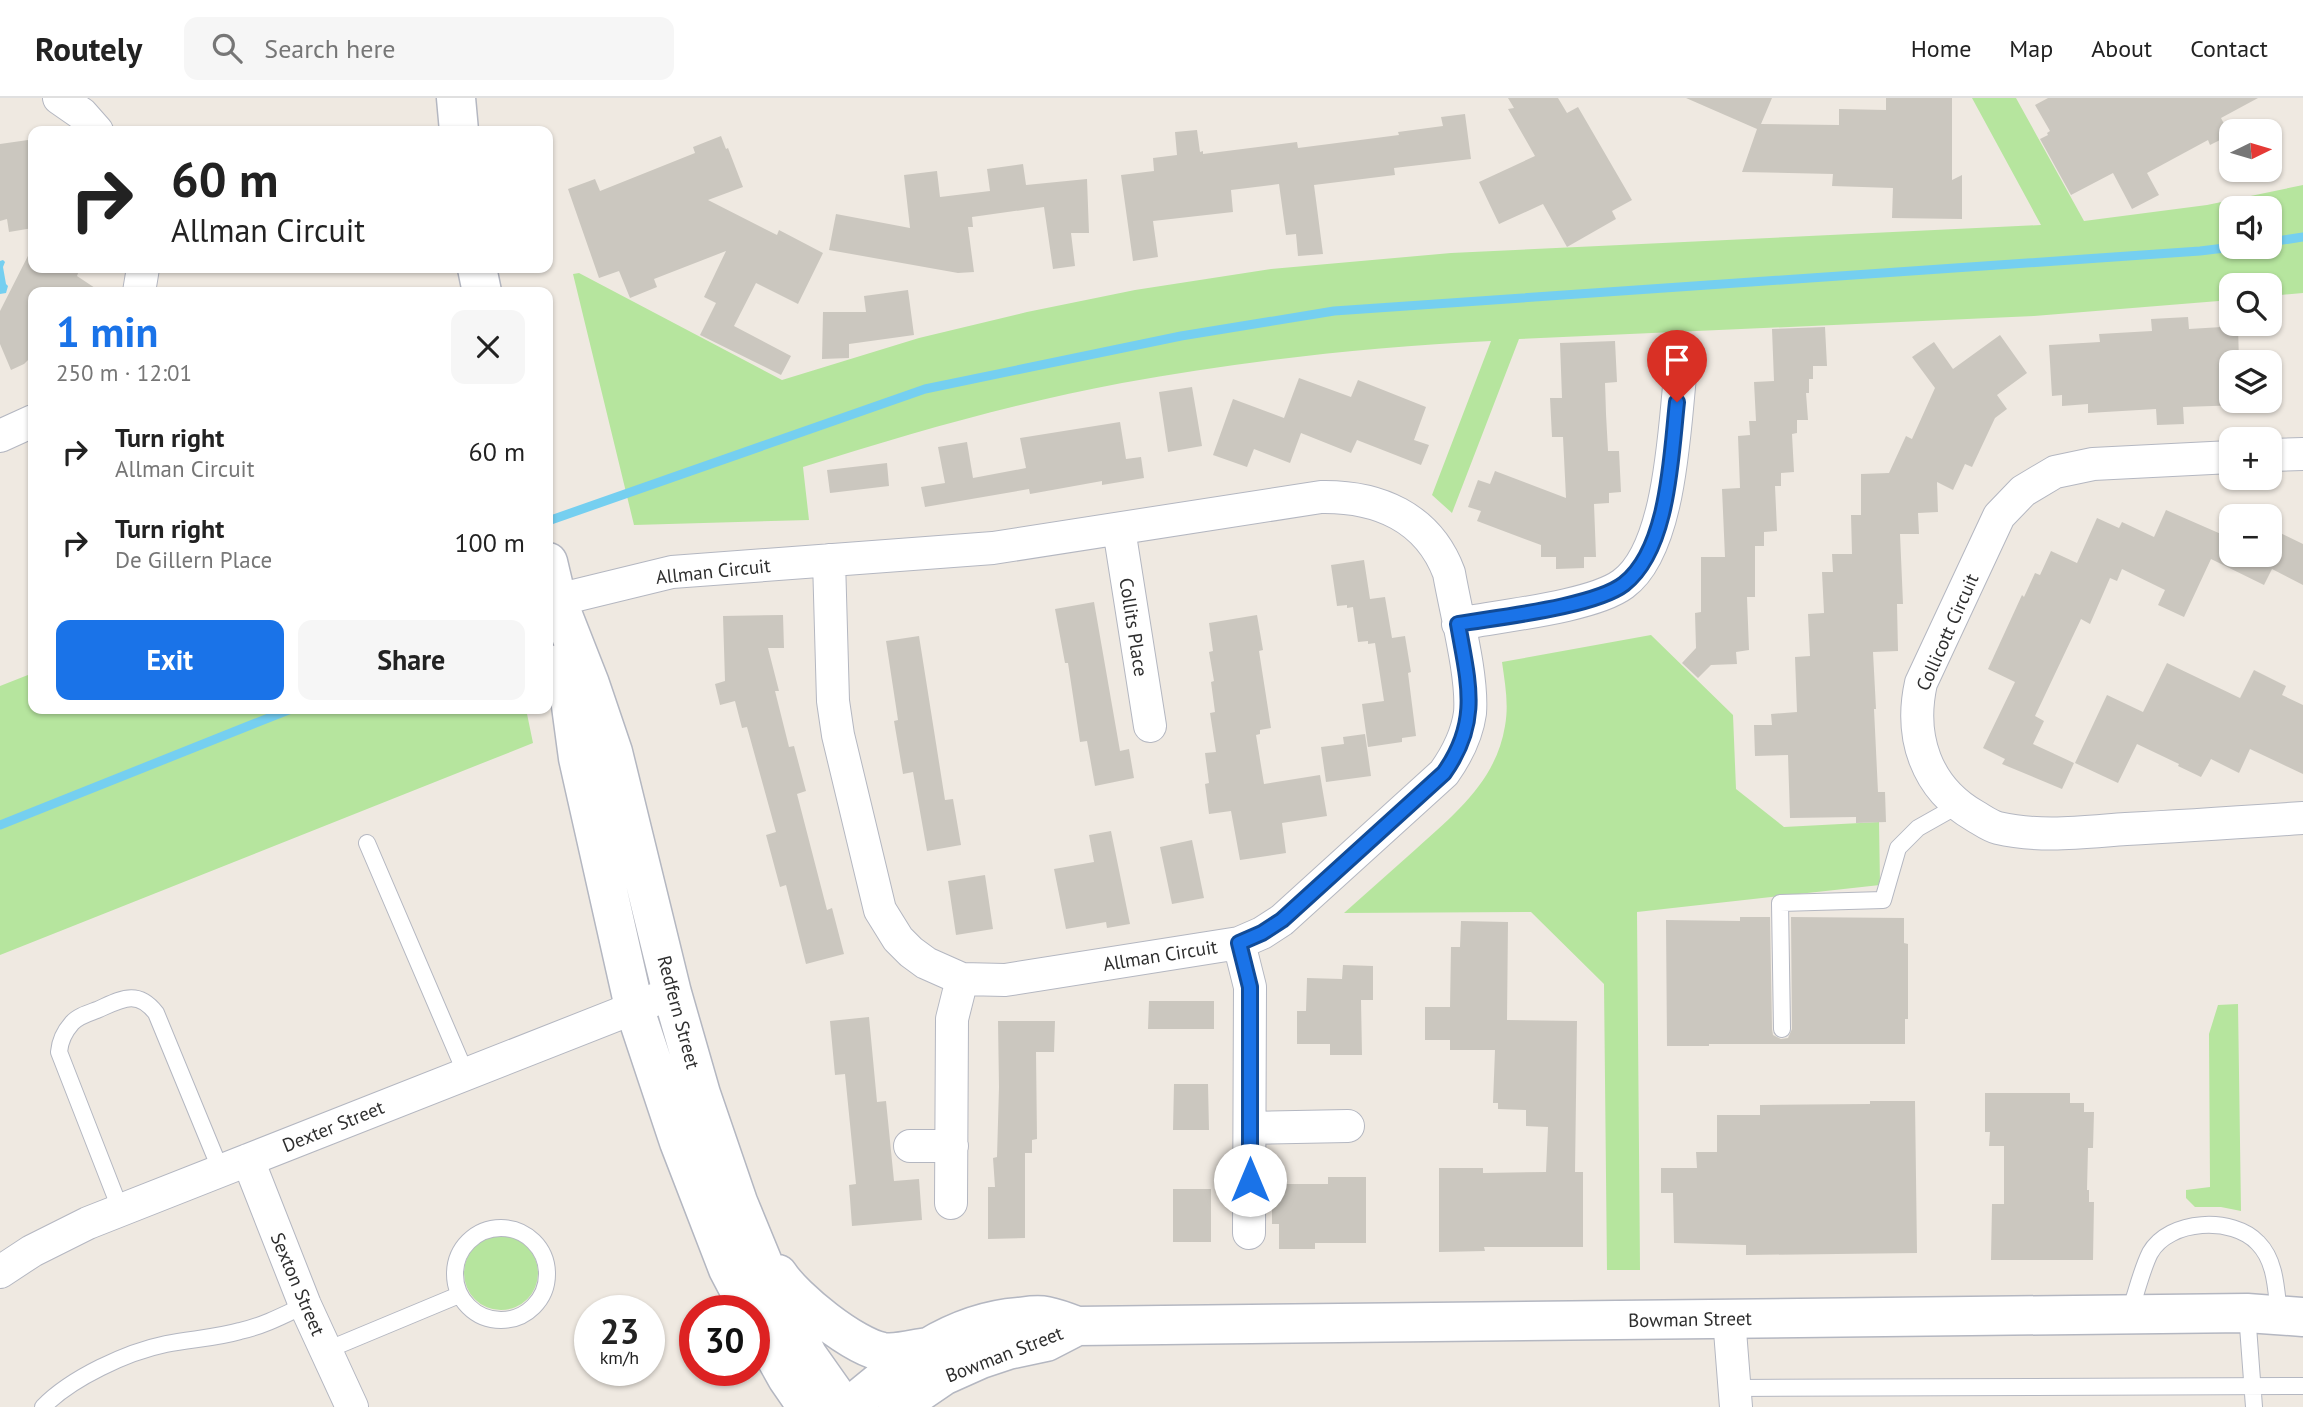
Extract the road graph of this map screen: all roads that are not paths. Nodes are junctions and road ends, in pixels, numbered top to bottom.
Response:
1 (59, 98) edge
2 (456, 98) edge
3 (93, 126) edge
4 (459, 126) edge
5 (1681, 377) dead end
6 (28, 423) edge
7 (0, 436) edge
8 (2303, 454) edge
9 (2282, 455) edge
10 (2219, 458) edge
11 (1119, 528) junction
12 (829, 560) junction
13 (553, 583) edge
14 (557, 600) junction
15 (1458, 624) junction
16 (1150, 726) dead end
17 (1957, 806) junction
18 (2303, 818) edge
19 (367, 843) dead end
20 (1239, 943) junction
21 (962, 979) junction
22 (672, 993) junction
23 (634, 1007) junction
24 (1782, 1029) dead end
25 (466, 1074) junction
26 (1348, 1126) dead end
27 (1250, 1128) junction
28 (910, 1146) dead end
29 (952, 1146) junction
30 (234, 1166) junction
31 (738, 1202) junction
32 (951, 1203) dead end
33 (121, 1211) junction
34 (1249, 1233) dead end
35 (0, 1272) edge
36 (459, 1295) junction
37 (742, 1295) edge
38 (305, 1305) junction
39 (2129, 1314) junction
40 (2276, 1315) edge
41 (1729, 1318) junction
42 (770, 1348) edge
43 (327, 1350) junction
44 (932, 1377) edge
45 (2253, 1386) junction
46 (2303, 1386) edge
47 (1735, 1398) edge
48 (43, 1407) edge
49 (352, 1407) edge
50 (807, 1407) edge
51 (846, 1407) edge
52 (898, 1407) edge
53 (2254, 1407) edge

1 - 3 street
2 - 4 main road
5 - 15 street
6 - 7 street
8 - 9 street
10 - 17 street, Collicott Circuit
11 - 12 street, Allman Circuit
11 - 15 street, Allman Circuit
11 - 16 street, Collits Place
12 - 14 street, Allman Circuit
12 - 21 street, Allman Circuit
13 - 14 main road, Redfern Street
14 - 22 main road, Redfern Street
14 - 23 main road, Redfern Street
15 - 20 street, Allman Circuit
17 - 18 street, Collicott Circuit
17 - 24 lane
19 - 25 lane
20 - 21 street, Allman Circuit
20 - 27 street
21 - 29 street
22 - 23 street, Dexter Street
22 - 31 main road, Redfern Street
23 - 25 street, Dexter Street
23 - 37 main road, Redfern Street
25 - 30 street, Dexter Street
26 - 27 street
27 - 34 street
28 - 29 street
29 - 32 street
30 - 33 street, Dexter Street
30 - 33 lane
30 - 38 street, Sexton Street
31 - 44 main road
31 - 51 main road, Redfern Street
33 - 35 street, Dexter Street
36 - 36 lane
36 - 43 lane
38 - 43 street, Sexton Street
38 - 48 lane
39 - 40 main road, Bowman Street
39 - 40 lane
39 - 41 main road, Bowman Street
40 - 45 lane
41 - 44 main road, Bowman Street
41 - 47 street
42 - 50 main road
43 - 49 street, Sexton Street
44 - 51 main road, Bowman Street
44 - 52 main road, Bowman Street
45 - 46 lane
45 - 47 lane
45 - 53 lane

